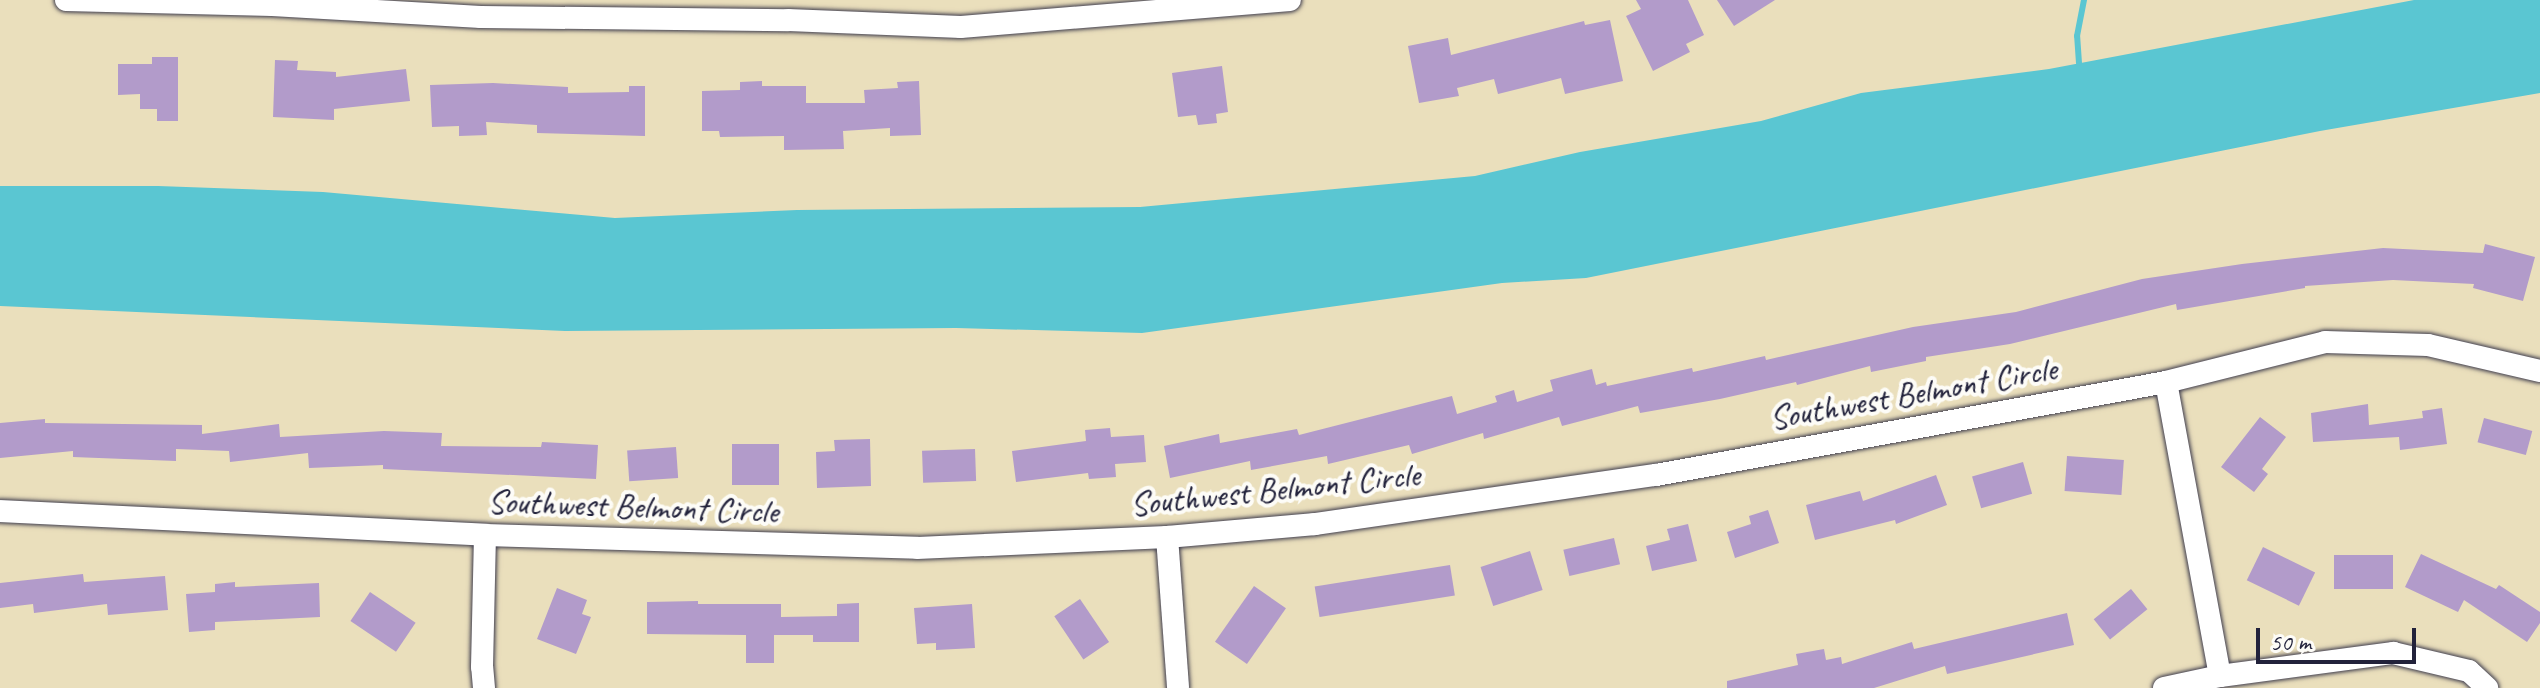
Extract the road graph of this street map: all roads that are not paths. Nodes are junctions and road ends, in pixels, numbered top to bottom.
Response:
1 (66, 0) edge
2 (1290, 0) edge
3 (788, 10) edge
4 (2540, 371) edge
5 (2166, 382) junction
6 (0, 511) edge
7 (485, 535) junction
8 (1167, 537) junction
9 (2220, 676) junction
10 (484, 688) edge
11 (1178, 688) edge
12 (2164, 688) edge
13 (2487, 688) edge

1 - 3 street
2 - 3 street
4 - 5 street, Southwest Belmont Circle
5 - 8 street, Southwest Belmont Circle
5 - 9 street
6 - 7 street, Southwest Belmont Circle
7 - 8 street, Southwest Belmont Circle
7 - 10 street
8 - 11 street
9 - 12 street
9 - 13 street

